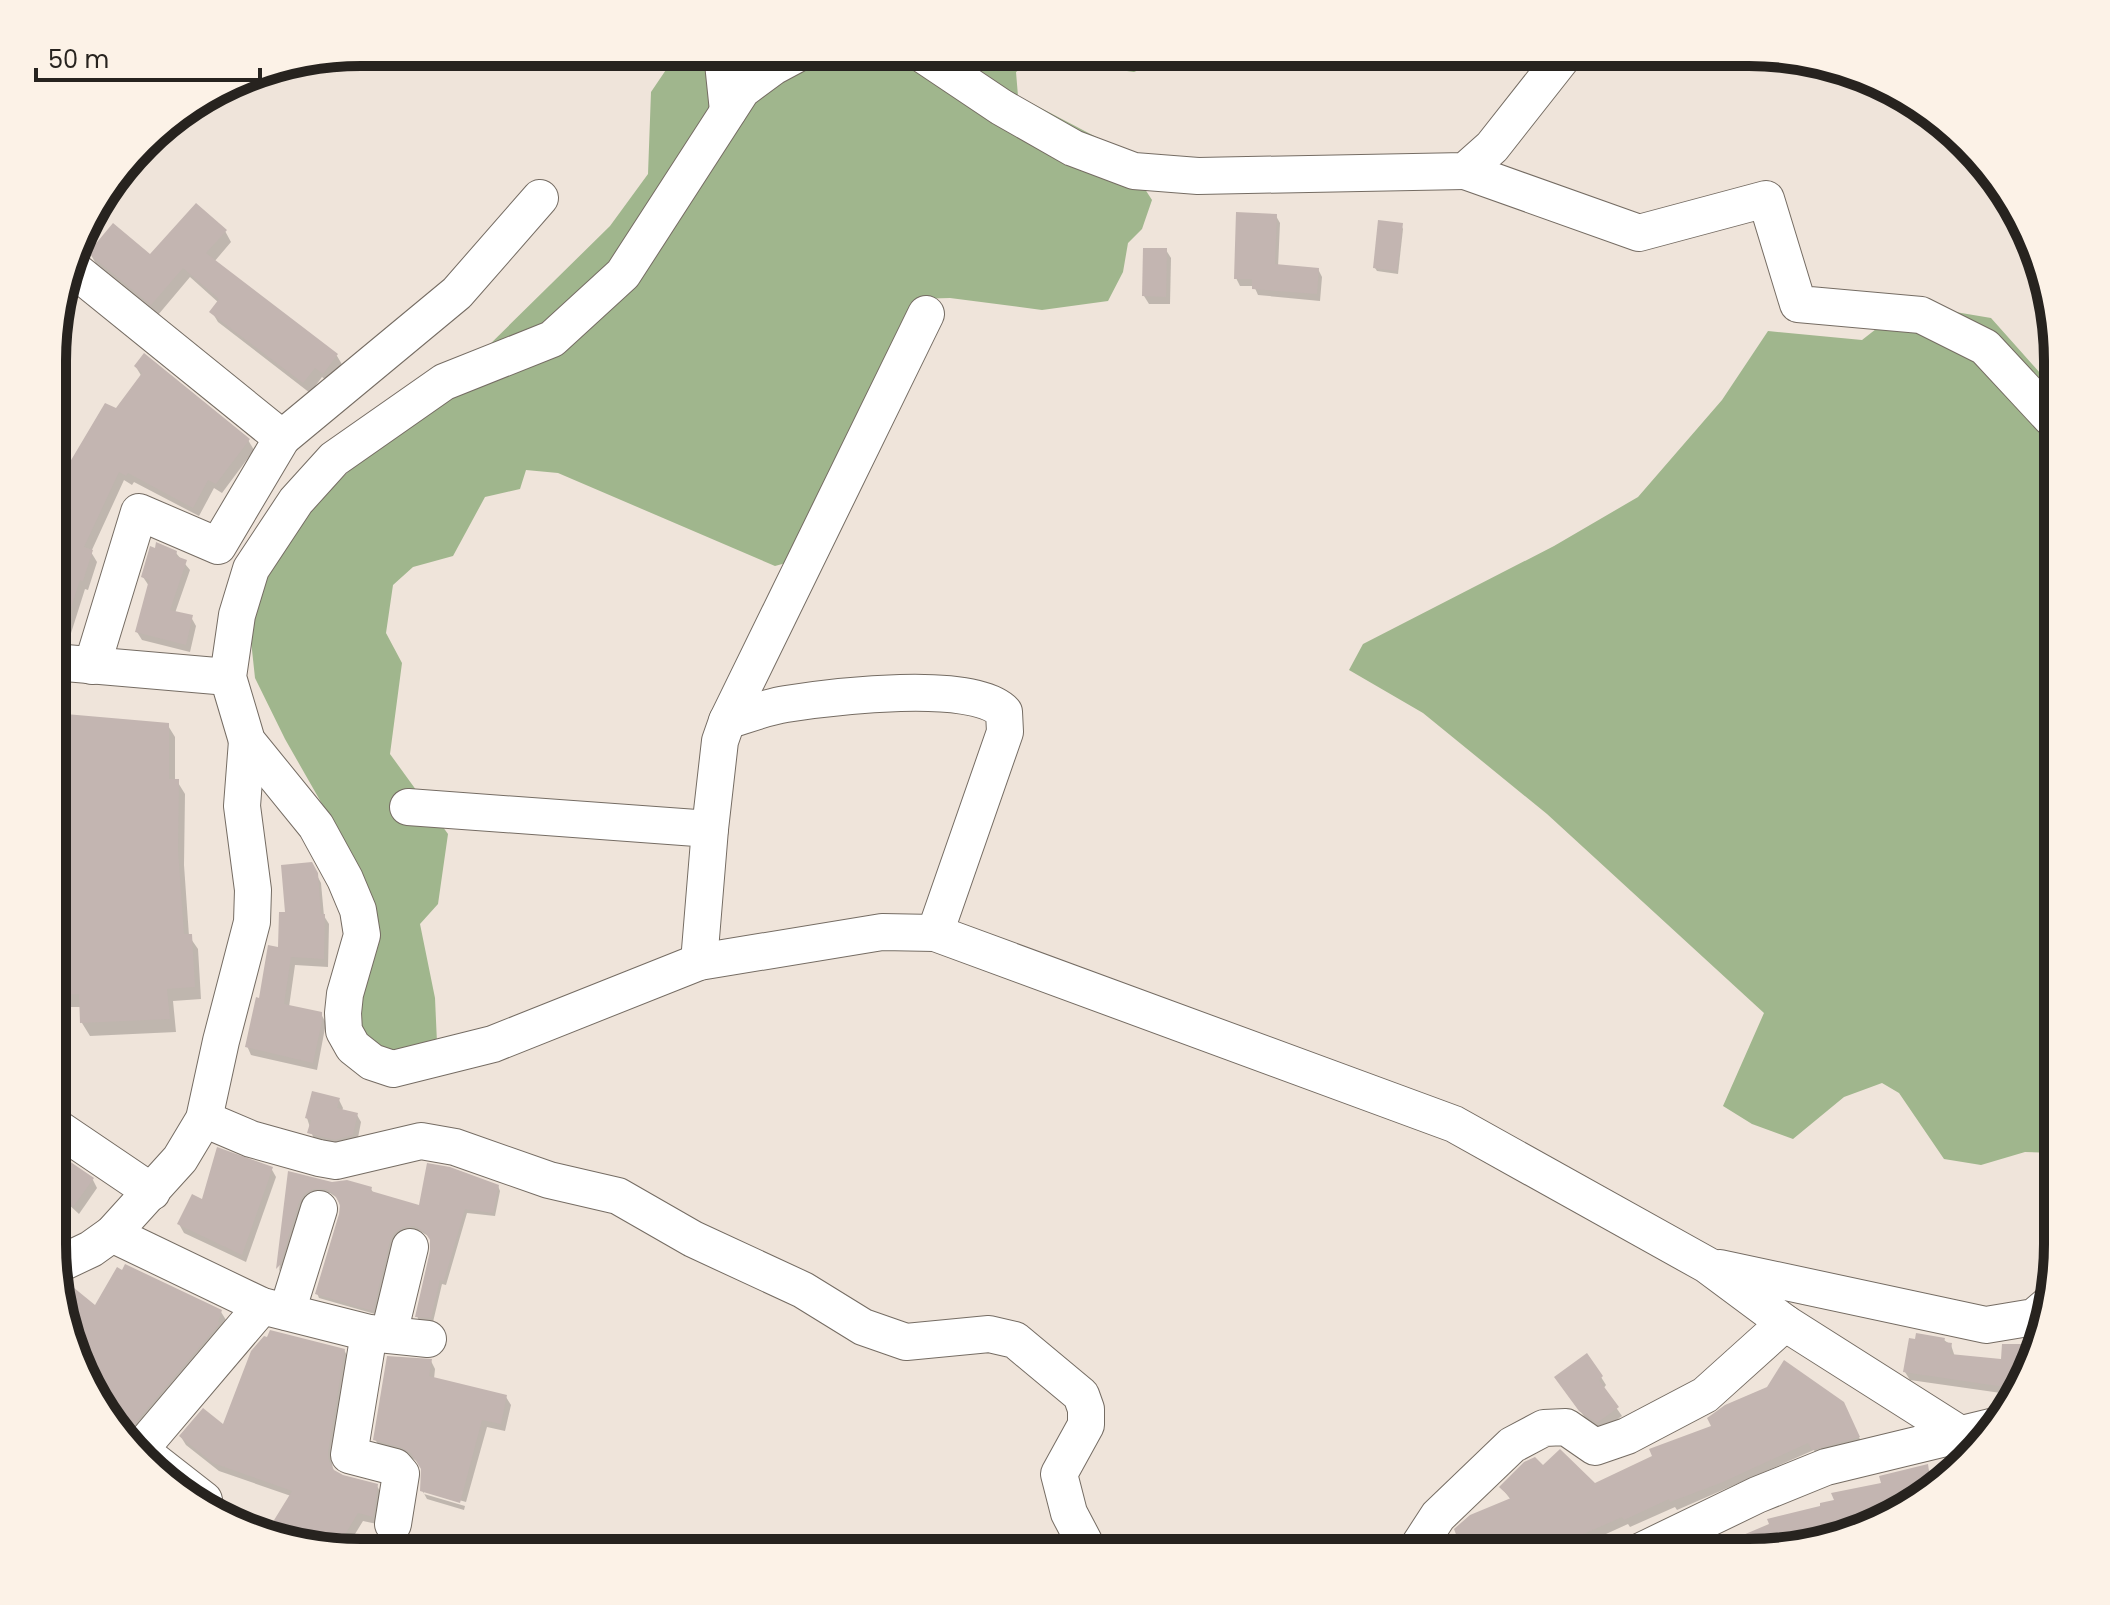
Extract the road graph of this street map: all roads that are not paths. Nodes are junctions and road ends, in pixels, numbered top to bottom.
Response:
1 (723, 66) edge
2 (775, 66) edge
3 (940, 66) edge
4 (1556, 66) edge
5 (728, 111) junction
6 (1465, 171) junction
7 (540, 198) dead end
8 (79, 274) edge
9 (926, 314) dead end
10 (2044, 410) edge
11 (282, 438) junction
12 (218, 546) junction
13 (255, 563) junction
14 (66, 663) edge
15 (92, 666) junction
16 (228, 677) junction
17 (727, 721) junction
18 (247, 741) junction
19 (408, 807) dead end
20 (710, 829) junction
21 (935, 933) junction
22 (699, 962) junction
23 (204, 1119) junction
24 (66, 1134) edge
25 (549, 1180) junction
26 (152, 1192) junction
27 (319, 1209) dead end
28 (581, 1212) dead end
29 (112, 1234) junction
30 (410, 1247) dead end
31 (67, 1260) edge
32 (1707, 1265) junction
33 (275, 1309) junction
34 (2035, 1316) edge
35 (1785, 1323) junction
36 (379, 1333) junction
37 (428, 1339) dead end
38 (1970, 1440) edge
39 (1969, 1441) edge
40 (145, 1445) edge
41 (393, 1524) dead end
42 (1083, 1539) edge
43 (1423, 1539) edge
44 (1666, 1539) edge

1 - 5 street
2 - 5 street
3 - 6 street
4 - 6 street
5 - 13 street
6 - 10 street
7 - 11 street
8 - 11 street
9 - 17 street
11 - 12 street
12 - 13 street
12 - 15 street
13 - 16 street
14 - 15 street
15 - 16 street
16 - 18 street
17 - 20 street
17 - 21 street
18 - 22 street
18 - 23 street
19 - 20 street
20 - 22 street
21 - 22 street
21 - 32 street
23 - 25 street
23 - 26 street
24 - 26 street
25 - 28 street
25 - 42 street
26 - 29 street
27 - 33 street
29 - 31 street
29 - 33 street
30 - 36 street
32 - 34 street
32 - 35 street
33 - 36 street
33 - 40 street
35 - 38 street
35 - 43 street
36 - 37 street
36 - 41 street
39 - 44 street

